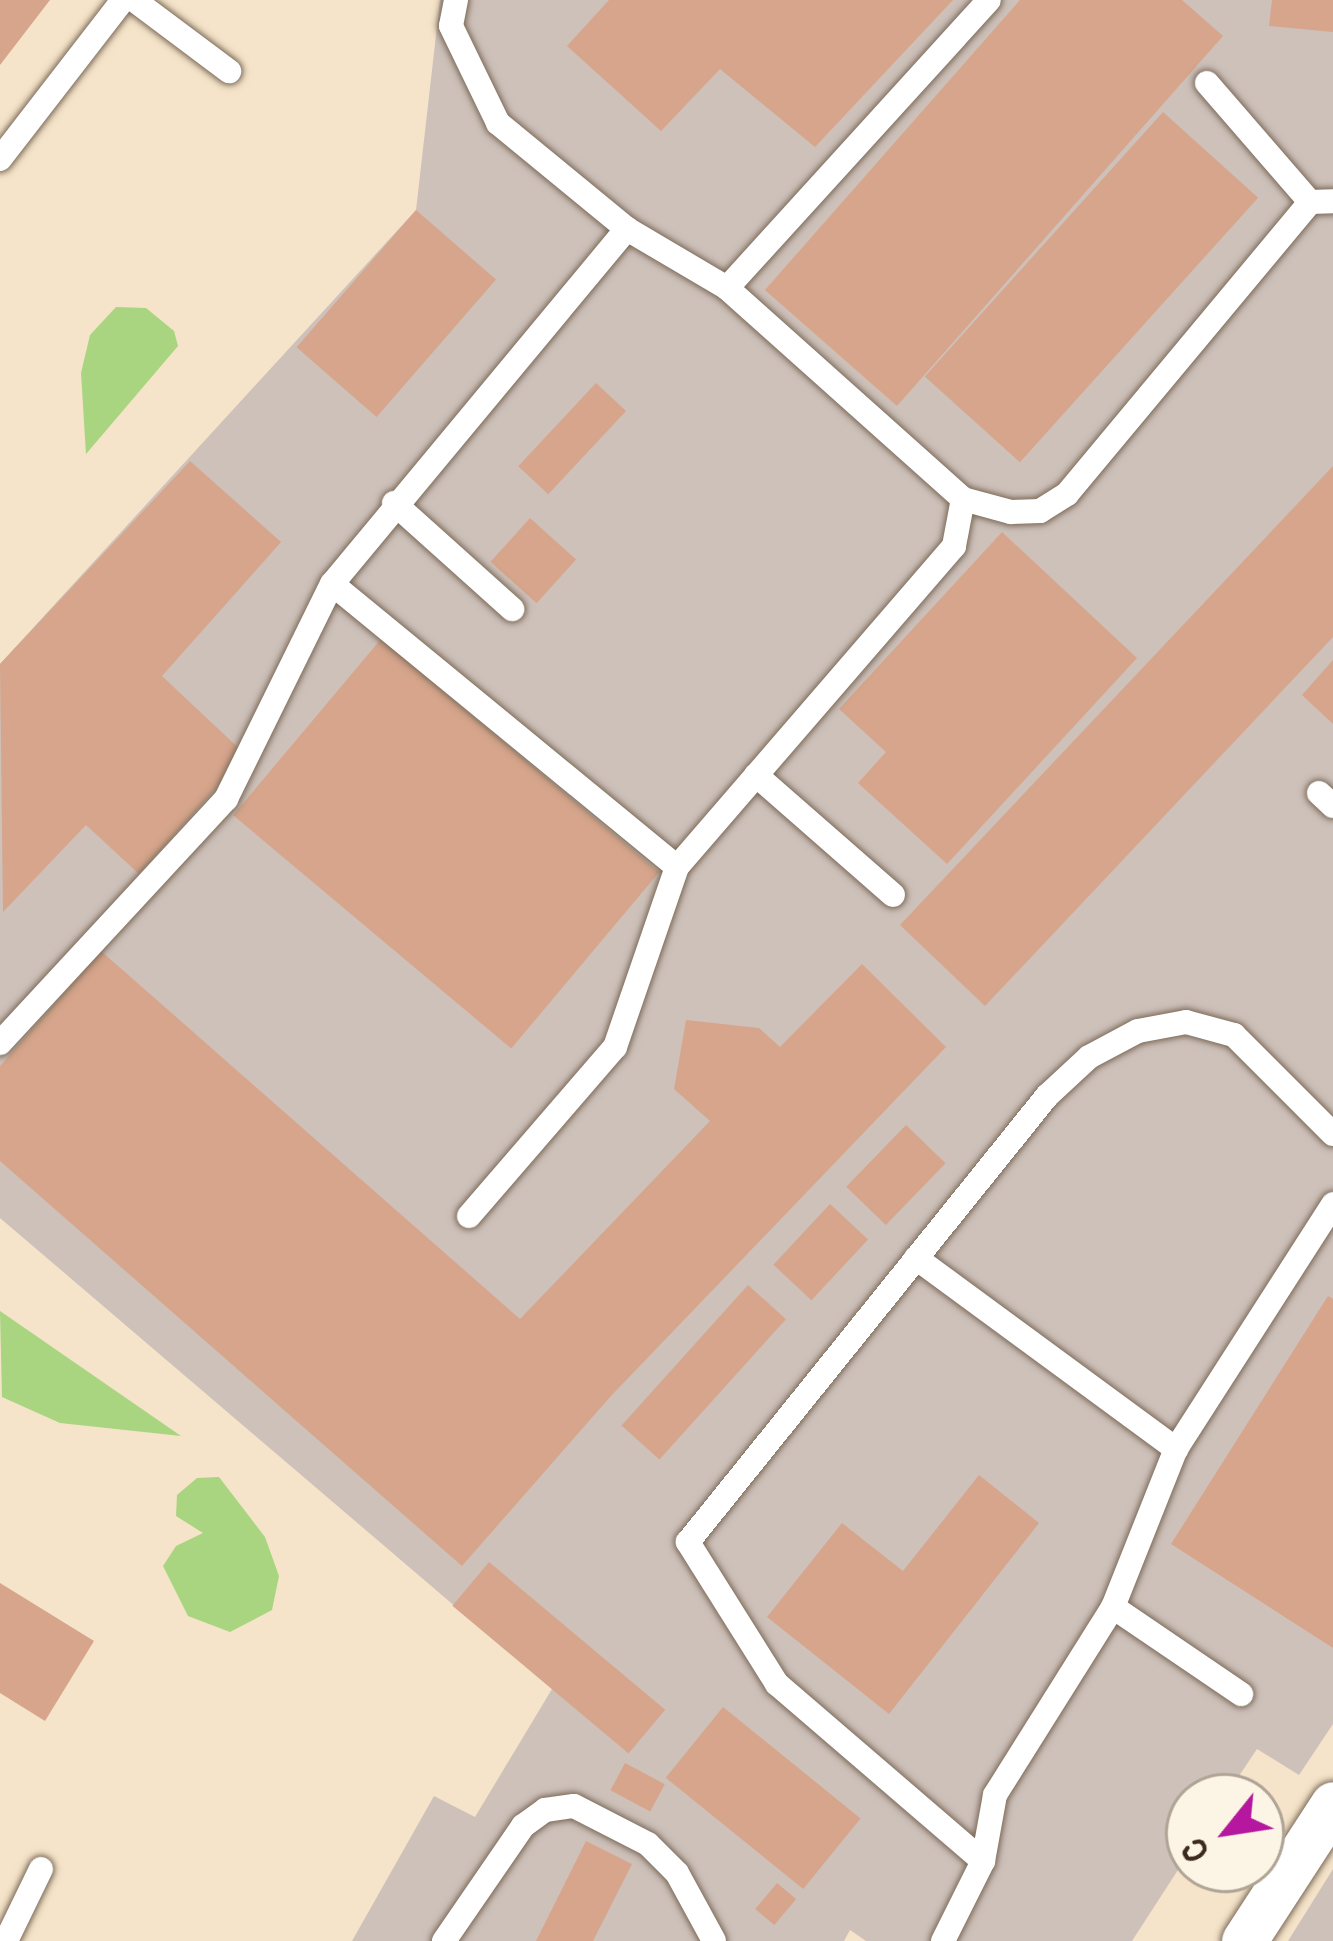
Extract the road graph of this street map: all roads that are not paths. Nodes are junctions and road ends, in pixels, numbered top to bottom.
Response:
1 (123, 0) edge
2 (134, 0) edge
3 (456, 0) edge
4 (989, 0) edge
5 (229, 71) dead end
6 (1207, 83) dead end
7 (0, 159) edge
8 (1322, 202) edge
9 (627, 229) junction
10 (727, 288) junction
11 (963, 499) junction
12 (394, 503) junction
13 (332, 584) junction
14 (512, 609) dead end
15 (755, 775) junction
16 (677, 867) junction
17 (892, 895) dead end
18 (5, 1026) edge
19 (1333, 1134) edge
20 (1333, 1204) edge
21 (469, 1216) dead end
22 (916, 1258) junction
23 (1176, 1449) junction
24 (1113, 1607) junction
25 (1241, 1694) dead end
26 (1333, 1804) edge
27 (983, 1861) junction
28 (41, 1869) dead end
29 (7, 1941) edge
30 (444, 1941) edge
31 (714, 1941) edge
32 (943, 1941) edge
33 (1244, 1941) edge

1 - 7 lane
2 - 5 lane
3 - 9 lane
4 - 10 lane
6 - 8 lane
8 - 11 lane
9 - 10 lane
9 - 12 lane
10 - 11 lane
11 - 15 lane
12 - 13 lane
12 - 14 lane
13 - 16 lane
13 - 18 lane
15 - 16 lane
15 - 17 lane
16 - 21 lane
19 - 22 lane
20 - 23 lane
22 - 23 lane
22 - 27 lane
23 - 24 lane
24 - 25 lane
24 - 27 lane
26 - 33 street
27 - 32 lane
28 - 29 lane
30 - 31 lane

